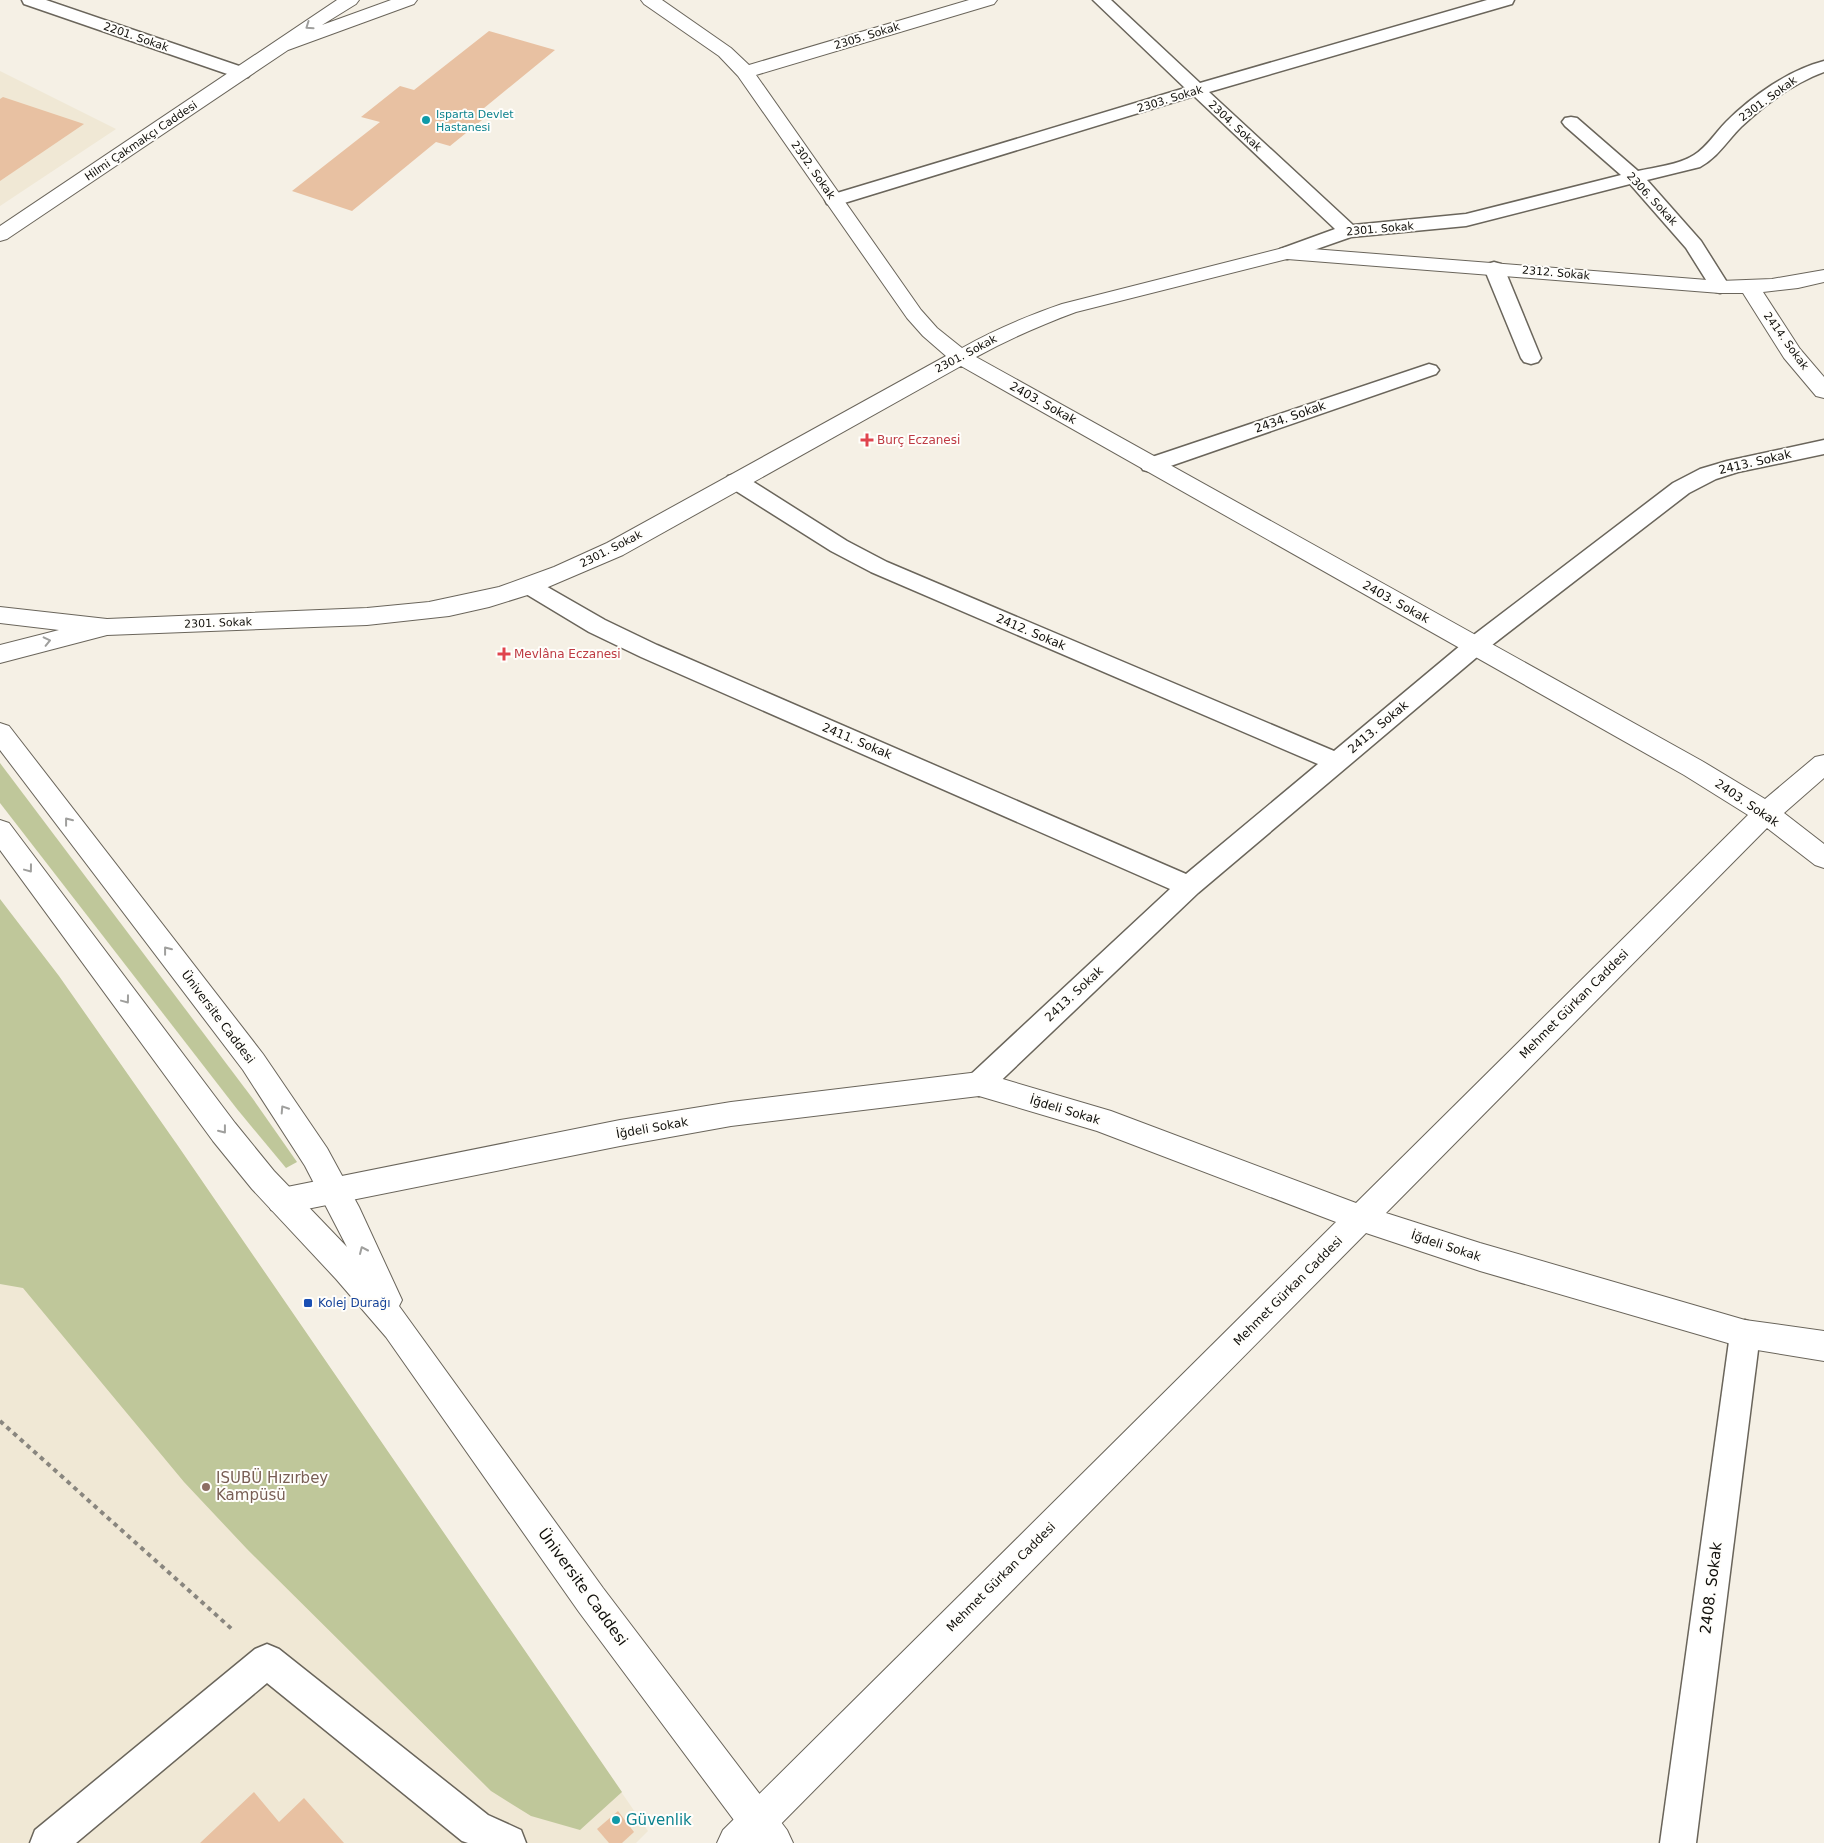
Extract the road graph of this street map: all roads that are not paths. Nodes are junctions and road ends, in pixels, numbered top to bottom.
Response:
1 (30, 0) edge
2 (350, 0) edge
3 (408, 0) edge
4 (650, 0) edge
5 (988, 0) edge
6 (1101, 0) edge
7 (1506, 0) edge
8 (282, 46) junction
9 (1824, 66) edge
10 (746, 72) junction
11 (242, 73) junction
12 (1198, 90) junction
13 (1571, 122) dead end
14 (1635, 178) junction
15 (834, 200) junction
16 (1348, 231) junction
17 (0, 235) edge
18 (1287, 253) junction
19 (1494, 268) junction
20 (1824, 276) edge
21 (1720, 287) junction
22 (1750, 288) junction
23 (960, 357) junction
24 (1531, 358) dead end
25 (1429, 370) dead end
26 (1824, 391) edge
27 (1824, 446) edge
28 (1151, 464) junction
29 (736, 481) junction
30 (530, 586) junction
31 (0, 615) edge
32 (107, 628) junction
33 (1475, 646) junction
34 (0, 654) edge
35 (0, 732) edge
36 (1337, 762) junction
37 (1824, 764) edge
38 (1766, 813) junction
39 (0, 830) edge
40 (1824, 858) edge
41 (1189, 886) junction
42 (979, 1084) junction
43 (334, 1190) junction
44 (282, 1201) junction
45 (1361, 1218) junction
46 (397, 1327) junction
47 (1745, 1334) junction
48 (1824, 1346) edge
49 (755, 1836) edge
50 (48, 1843) edge
51 (508, 1843) edge
52 (1678, 1843) edge

1 - 11 lane, 2201. Sokak
2 -> 8 street, Hilmi Çakmakçı Caddesi
3 - 8 street, Hilmi Çakmakçı Caddesi
4 - 10 street, 2302. Sokak
5 - 10 street, 2305. Sokak
6 - 12 lane, 2304. Sokak
7 - 12 lane, 2303. Sokak
8 - 11 street, Hilmi Çakmakçı Caddesi
9 - 14 lane, 2301. Sokak
10 - 15 street, 2302. Sokak
11 - 17 street, Hilmi Çakmakçı Caddesi
12 - 15 lane, 2303. Sokak
12 - 16 lane, 2304. Sokak
13 - 14 lane, 2306. Sokak
14 - 16 lane, 2301. Sokak
14 - 21 lane, 2306. Sokak
15 - 23 street, 2302. Sokak
16 - 18 lane, 2301. Sokak
18 - 19 street, 2312. Sokak
18 - 23 street, 2301. Sokak
19 - 21 street, 2312. Sokak
19 - 24 lane
20 - 22 street, 2312. Sokak
21 - 22 street, 2312. Sokak
22 - 26 street, 2414. Sokak
23 - 28 street, 2403. Sokak
23 - 29 street, 2301. Sokak
25 - 28 lane, 2434. Sokak
27 - 33 lane, 2413. Sokak
28 - 33 street, 2403. Sokak
29 - 30 street, 2301. Sokak
29 - 36 lane, 2412. Sokak
30 - 32 street, 2301. Sokak
30 - 41 lane, 2411. Sokak
31 - 32 street, 2301. Sokak
34 -> 32 street, 2301. Sokak
33 - 36 lane, 2413. Sokak
33 - 38 street, 2403. Sokak
43 -> 35 street, Üniversite Caddesi
36 - 41 lane, 2413. Sokak
37 - 38 street, Mehmet Gürkan Caddesi
38 - 40 street, 2403. Sokak
38 - 45 street, Mehmet Gürkan Caddesi
39 -> 44 street, Üniversite Caddesi
41 - 42 lane, 2413. Sokak
42 - 43 street, İğdeli Sokak
42 - 45 street, İğdeli Sokak
43 - 44 street, İğdeli Sokak
46 -> 43 street, Üniversite Caddesi
44 - 46 street, Üniversite Caddesi
45 - 47 street, İğdeli Sokak
45 - 49 street, Mehmet Gürkan Caddesi
46 - 49 street, Üniversite Caddesi
47 - 48 street, İğdeli Sokak
47 - 52 lane, 2408. Sokak
50 - 51 lane

